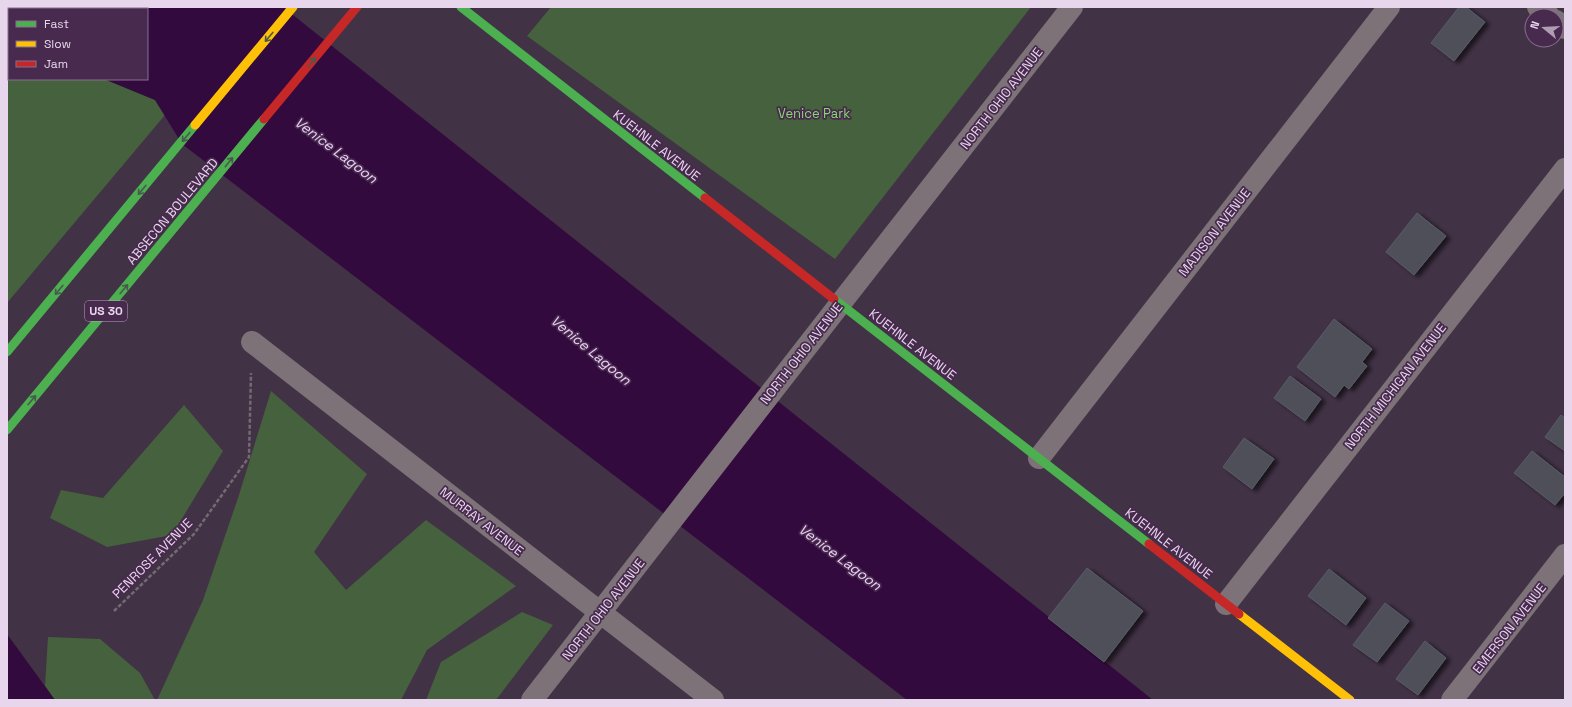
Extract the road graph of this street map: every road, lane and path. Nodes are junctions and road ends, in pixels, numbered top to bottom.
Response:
1 (293, 7) edge
2 (357, 7) edge
3 (461, 7) edge
4 (1072, 7) edge
5 (1389, 7) edge
6 (1565, 169) edge
7 (840, 304) junction
8 (252, 342) joint
9 (7, 352) edge
10 (7, 430) edge
11 (1039, 458) junction
12 (1565, 556) edge
13 (1226, 604) junction
14 (114, 611) dead end
15 (601, 612) junction
16 (532, 700) edge
17 (713, 700) edge
18 (1350, 700) edge
19 (1452, 700) edge

1 -> 9 main road
10 -> 2 main road, ABSECON BOULEVARD / US 30
3 - 7 main road, KUEHNLE AVENUE
4 - 7 street, NORTH OHIO AVENUE
5 - 11 street, MADISON AVENUE
6 - 13 street, NORTH MICHIGAN AVENUE
7 - 11 main road, KUEHNLE AVENUE
7 - 15 street, NORTH OHIO AVENUE
8 - 14 path, PENROSE AVENUE
8 - 15 street, MURRAY AVENUE
11 - 13 main road, KUEHNLE AVENUE
12 - 19 street, EMERSON AVENUE
13 - 18 main road, KUEHNLE AVENUE
15 - 16 street, NORTH OHIO AVENUE
15 - 17 street, MURRAY AVENUE

